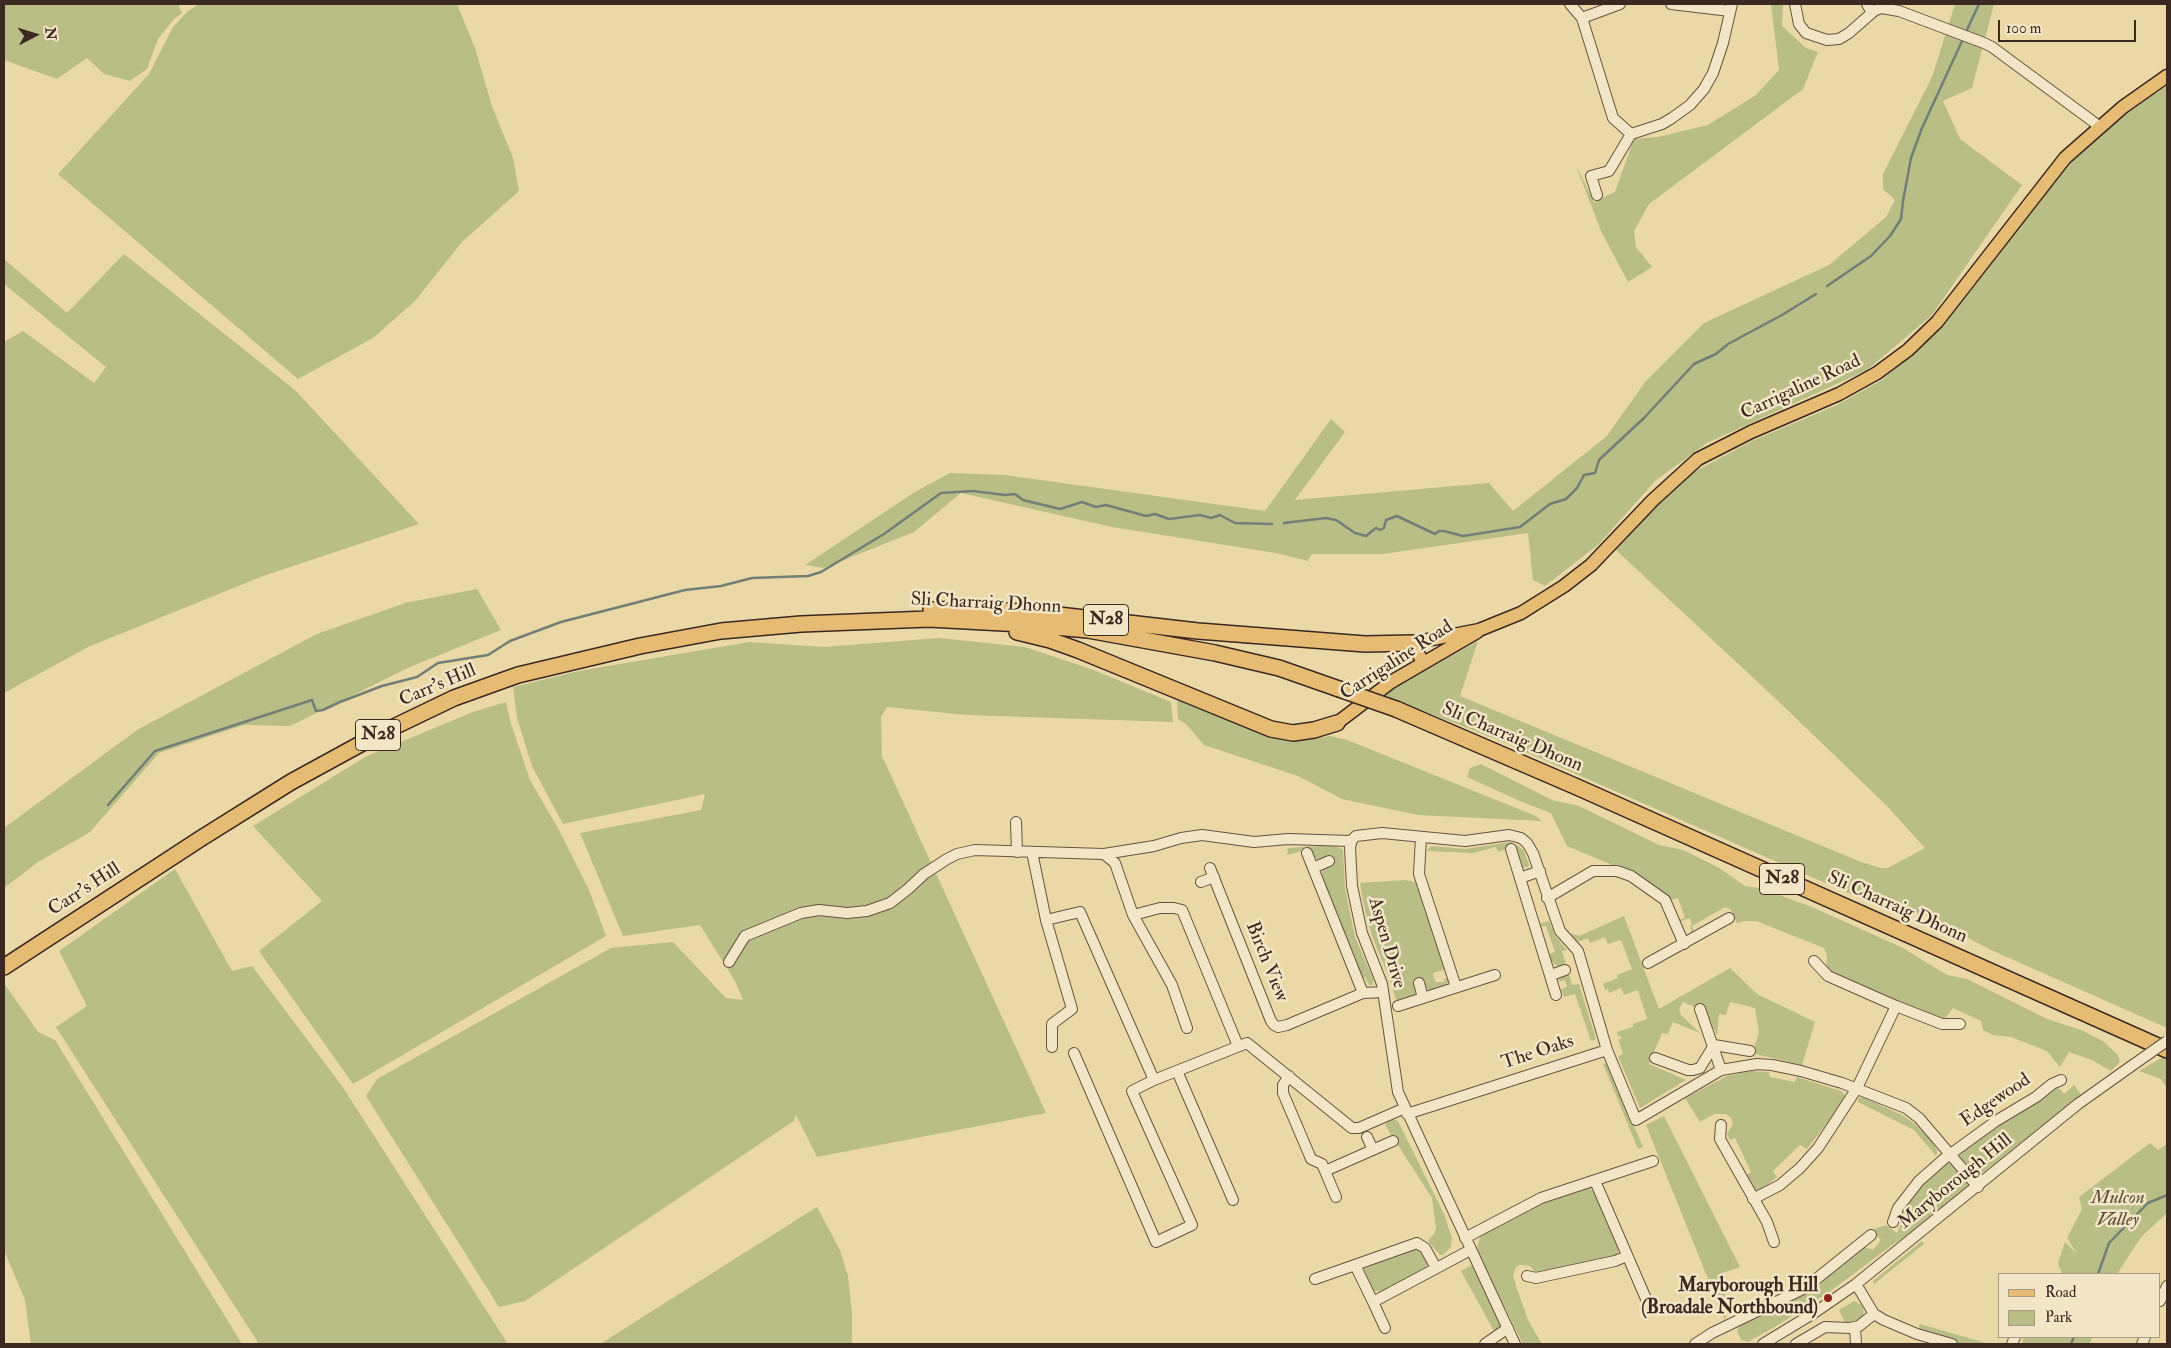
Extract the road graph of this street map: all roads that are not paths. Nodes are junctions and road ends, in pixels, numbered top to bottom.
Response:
1 (1570, 4) edge
2 (1620, 4) edge
3 (1671, 4) edge
4 (1795, 4) edge
5 (1731, 7) edge
6 (1869, 8) edge
7 (1582, 18) junction
8 (2167, 76) edge
9 (2099, 126) junction
10 (1631, 134) junction
11 (1597, 195) dead end
12 (801, 624) junction
13 (1479, 630) junction
14 (1412, 643) junction
15 (1423, 662) junction
16 (1336, 723) joint
17 (1016, 822) dead end
18 (1421, 837) junction
19 (1351, 841) junction
20 (1511, 849) dead end
21 (1017, 852) junction
22 (1032, 852) junction
23 (1307, 852) dead end
24 (1104, 854) junction
25 (1329, 861) dead end
26 (1313, 868) junction
27 (1540, 871) junction
28 (1520, 878) junction
29 (1201, 882) dead end
30 (1547, 898) junction
31 (1133, 916) junction
32 (1729, 918) dead end
33 (1046, 920) junction
34 (1684, 944) junction
35 (1814, 961) dead end
36 (729, 962) dead end
37 (1648, 963) dead end
38 (4, 967) edge
39 (1565, 970) dead end
40 (1495, 975) dead end
41 (1551, 975) junction
42 (1419, 983) dead end
43 (1456, 987) junction
44 (1383, 992) junction
45 (1363, 993) junction
46 (1556, 995) dead end
47 (1423, 998) junction
48 (1398, 1006) dead end
49 (1896, 1006) junction
50 (1700, 1009) dead end
51 (1960, 1024) dead end
52 (1187, 1028) dead end
53 (2167, 1041) edge
54 (1714, 1045) junction
55 (1238, 1046) junction
56 (1052, 1047) dead end
57 (1607, 1050) junction
58 (2167, 1050) edge
59 (1750, 1051) dead end
60 (1074, 1053) dead end
61 (1655, 1058) dead end
62 (1721, 1070) junction
63 (1177, 1071) junction
64 (1289, 1076) junction
65 (1154, 1080) junction
66 (2061, 1080) dead end
67 (1857, 1088) junction
68 (1406, 1111) junction
69 (1720, 1125) dead end
70 (1367, 1137) dead end
71 (1393, 1141) dead end
72 (1372, 1150) junction
73 (1952, 1154) junction
74 (1653, 1161) dead end
75 (1325, 1171) junction
76 (1595, 1181) junction
77 (1978, 1187) junction
78 (1336, 1197) dead end
79 (1752, 1199) junction
80 (1233, 1200) dead end
81 (1893, 1222) dead end
82 (1871, 1235) dead end
83 (1465, 1238) junction
84 (1774, 1242) dead end
85 (1470, 1250) junction
86 (1626, 1256) junction
87 (1355, 1265) junction
88 (1436, 1268) junction
89 (1526, 1276) dead end
90 (1315, 1279) dead end
91 (1856, 1284) junction
92 (2167, 1286) edge
93 (2161, 1299) edge
94 (1647, 1301) dead end
95 (1373, 1302) junction
96 (1874, 1314) junction
97 (1855, 1327) junction
98 (1384, 1328) dead end
99 (1508, 1328) junction
100 (1919, 1338) edge
101 (1486, 1344) edge
102 (1516, 1344) edge
103 (1695, 1344) edge
104 (1762, 1344) edge
105 (1796, 1344) edge
106 (1856, 1344) edge
107 (1952, 1344) edge

1 - 7 street
2 - 7 street
3 - 5 street
4 - 6 street
5 - 10 street
6 - 9 street
7 - 10 street
8 - 9 main road, Carrigaline Road
9 - 13 main road, Carrigaline Road
10 - 11 street
12 - 14 highway, N28
12 - 16 highway, N28
12 - 38 highway, Carr's Hill / N28
12 - 58 highway, Sli Charraig Dhonn / N28, bridge
13 - 14 main road, Carrigaline Road
13 - 15 main road, Carrigaline Road
14 - 15 main road
15 - 16 main road, Carrigaline Road
17 - 21 street
18 - 19 street
18 - 27 street
18 - 43 street
19 - 24 street
19 - 44 street, Aspen Drive
20 - 28 street
21 - 22 street
21 - 36 street
22 - 24 street
22 - 33 street
23 - 26 street
24 - 31 street
25 - 26 street
26 - 45 street
27 - 28 street
27 - 30 street
28 - 41 street
29 - 45 street, Birch View
30 - 34 street
30 - 57 street
31 - 52 street
31 - 55 street
32 - 34 street
33 - 56 street
33 - 65 street
34 - 37 street
35 - 49 street
39 - 41 street
40 - 43 street, Aspen Drive
41 - 46 street
42 - 47 street, Aspen Drive
43 - 47 street, Aspen Drive
44 - 45 street, Birch View
44 - 68 street, Aspen Drive
47 - 48 street, Aspen Drive
49 - 51 street
49 - 67 street
50 - 54 street
53 - 77 street, Maryborough Hill, bridge
54 - 59 street
54 - 61 street
54 - 62 street
55 - 63 street
55 - 64 street
57 - 62 street
57 - 68 street, The Oaks
60 - 65 street
62 - 67 street, Edgewood
63 - 65 street
63 - 80 street
64 - 68 street, The Oaks
64 - 75 street
66 - 73 street, Edgewood
67 - 73 street, Edgewood
67 - 79 street
68 - 83 street, Aspen Drive
69 - 79 street
70 - 72 street
71 - 72 street
72 - 75 street
73 - 77 street
73 - 81 street, Edgewood
74 - 76 street
75 - 78 street
76 - 83 street
76 - 86 street
77 - 91 street, Maryborough Hill
79 - 84 street
82 - 103 street
83 - 85 street, Aspen Drive
85 - 88 street
85 - 99 street, Aspen Drive
86 - 89 street
86 - 94 street
87 - 88 street
87 - 90 street
87 - 95 street
88 - 95 street
91 - 96 street
91 - 104 street, Maryborough Hill
92 - 93 street
95 - 98 street
96 - 97 street
96 - 100 street
97 - 105 street
97 - 106 street
99 - 101 street
99 - 102 street, Aspen Drive
100 - 107 street

